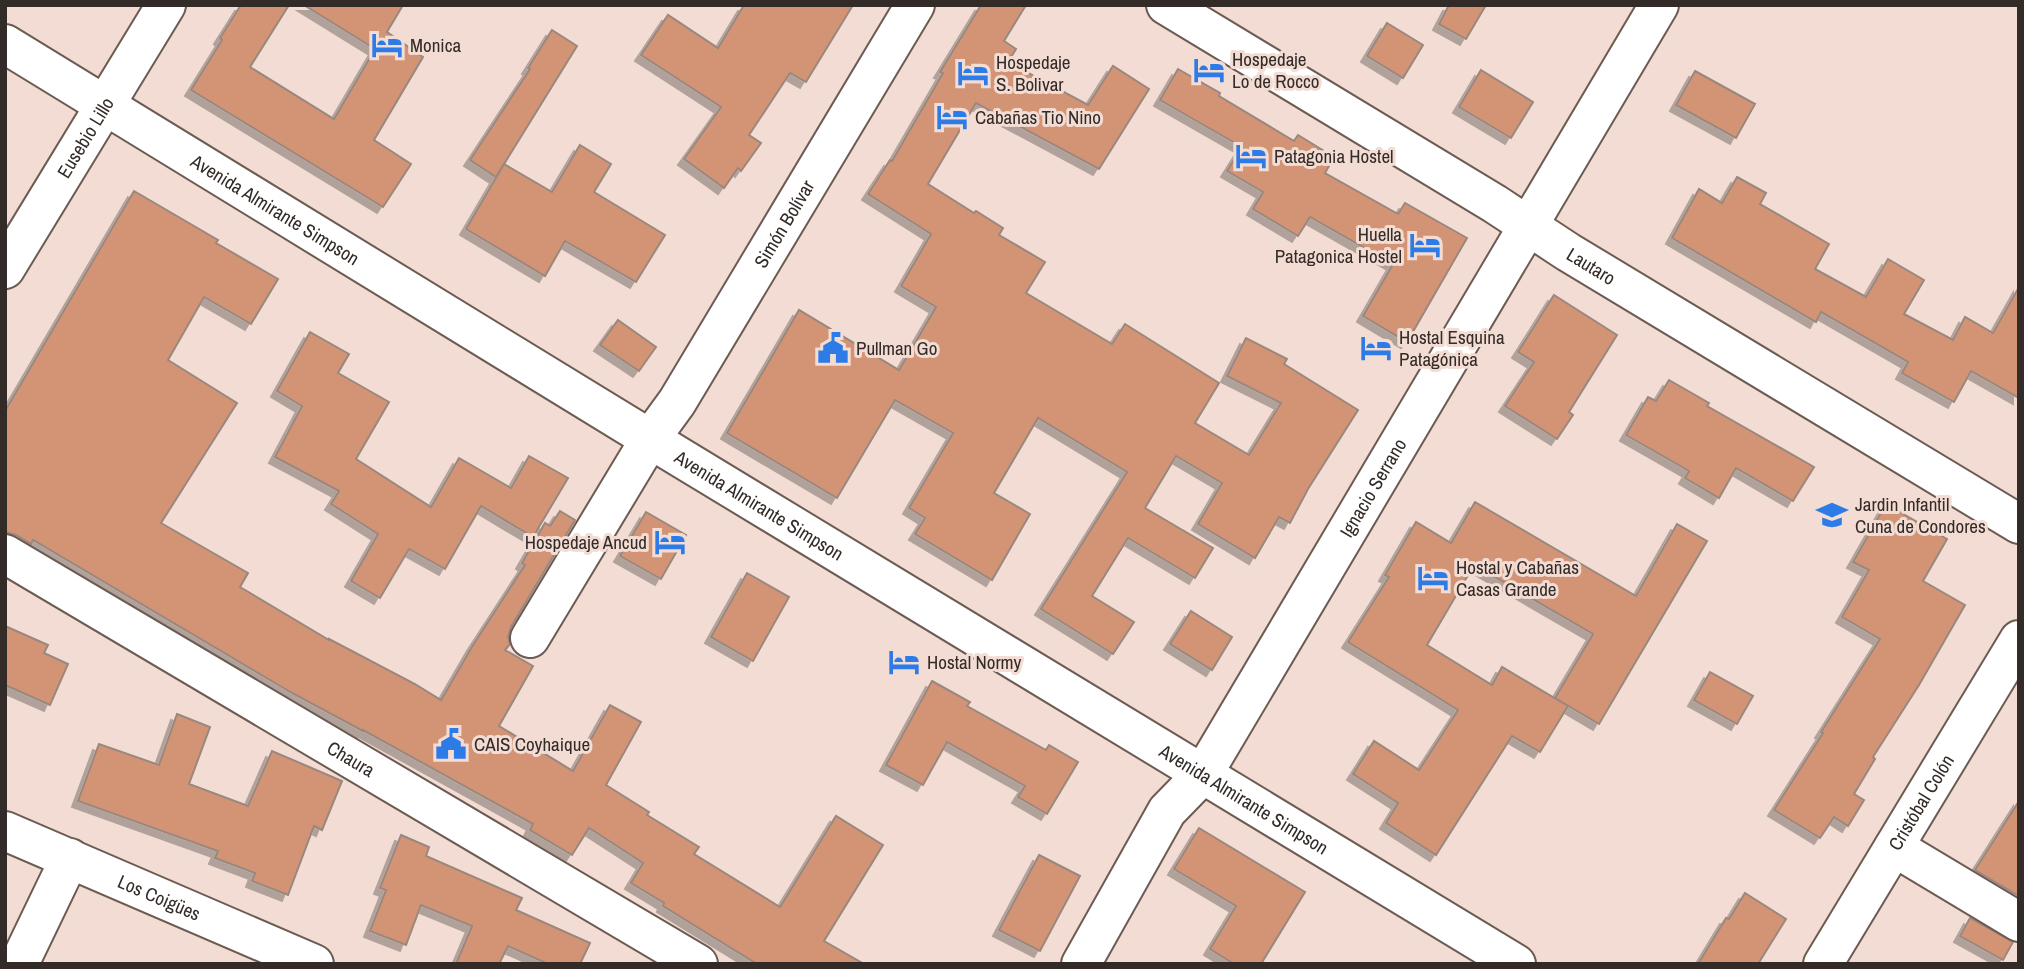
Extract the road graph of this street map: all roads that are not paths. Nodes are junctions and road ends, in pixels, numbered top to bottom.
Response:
1 (166, 5) edge
2 (915, 5) edge
3 (1166, 5) edge
4 (1659, 5) edge
5 (5, 44) edge
6 (106, 105) junction
7 (1528, 227) junction
8 (5, 269) edge
9 (650, 439) junction
10 (2019, 524) edge
11 (5, 554) edge
12 (530, 638) dead end
13 (2019, 640) edge
14 (1203, 774) junction
15 (5, 831) edge
16 (1894, 847) junction
17 (70, 858) junction
18 (2019, 922) edge
19 (19, 964) edge
20 (314, 964) edge
21 (698, 964) edge
22 (1081, 964) edge
23 (1516, 964) edge
24 (1823, 964) edge

1 - 6 street, Eusebio Lillo
2 - 9 street, Simón Bolívar
3 - 7 street, Lautaro
4 - 7 street, Ignacio Serrano
5 - 6 street, Avenida Almirante Simpson
6 - 8 street, Eusebio Lillo
6 - 9 street, Avenida Almirante Simpson
7 - 10 street, Lautaro
7 - 14 street, Ignacio Serrano
9 - 12 street, Simón Bolívar
9 - 14 street, Avenida Almirante Simpson
11 - 21 street, Chaura
13 - 16 street, Cristóbal Colón
14 - 22 street, Ignacio Serrano
14 - 23 street, Avenida Almirante Simpson
15 - 17 street, Los Coigües
16 - 18 street
16 - 24 street, Cristóbal Colón
17 - 19 street
17 - 20 street, Los Coigües

